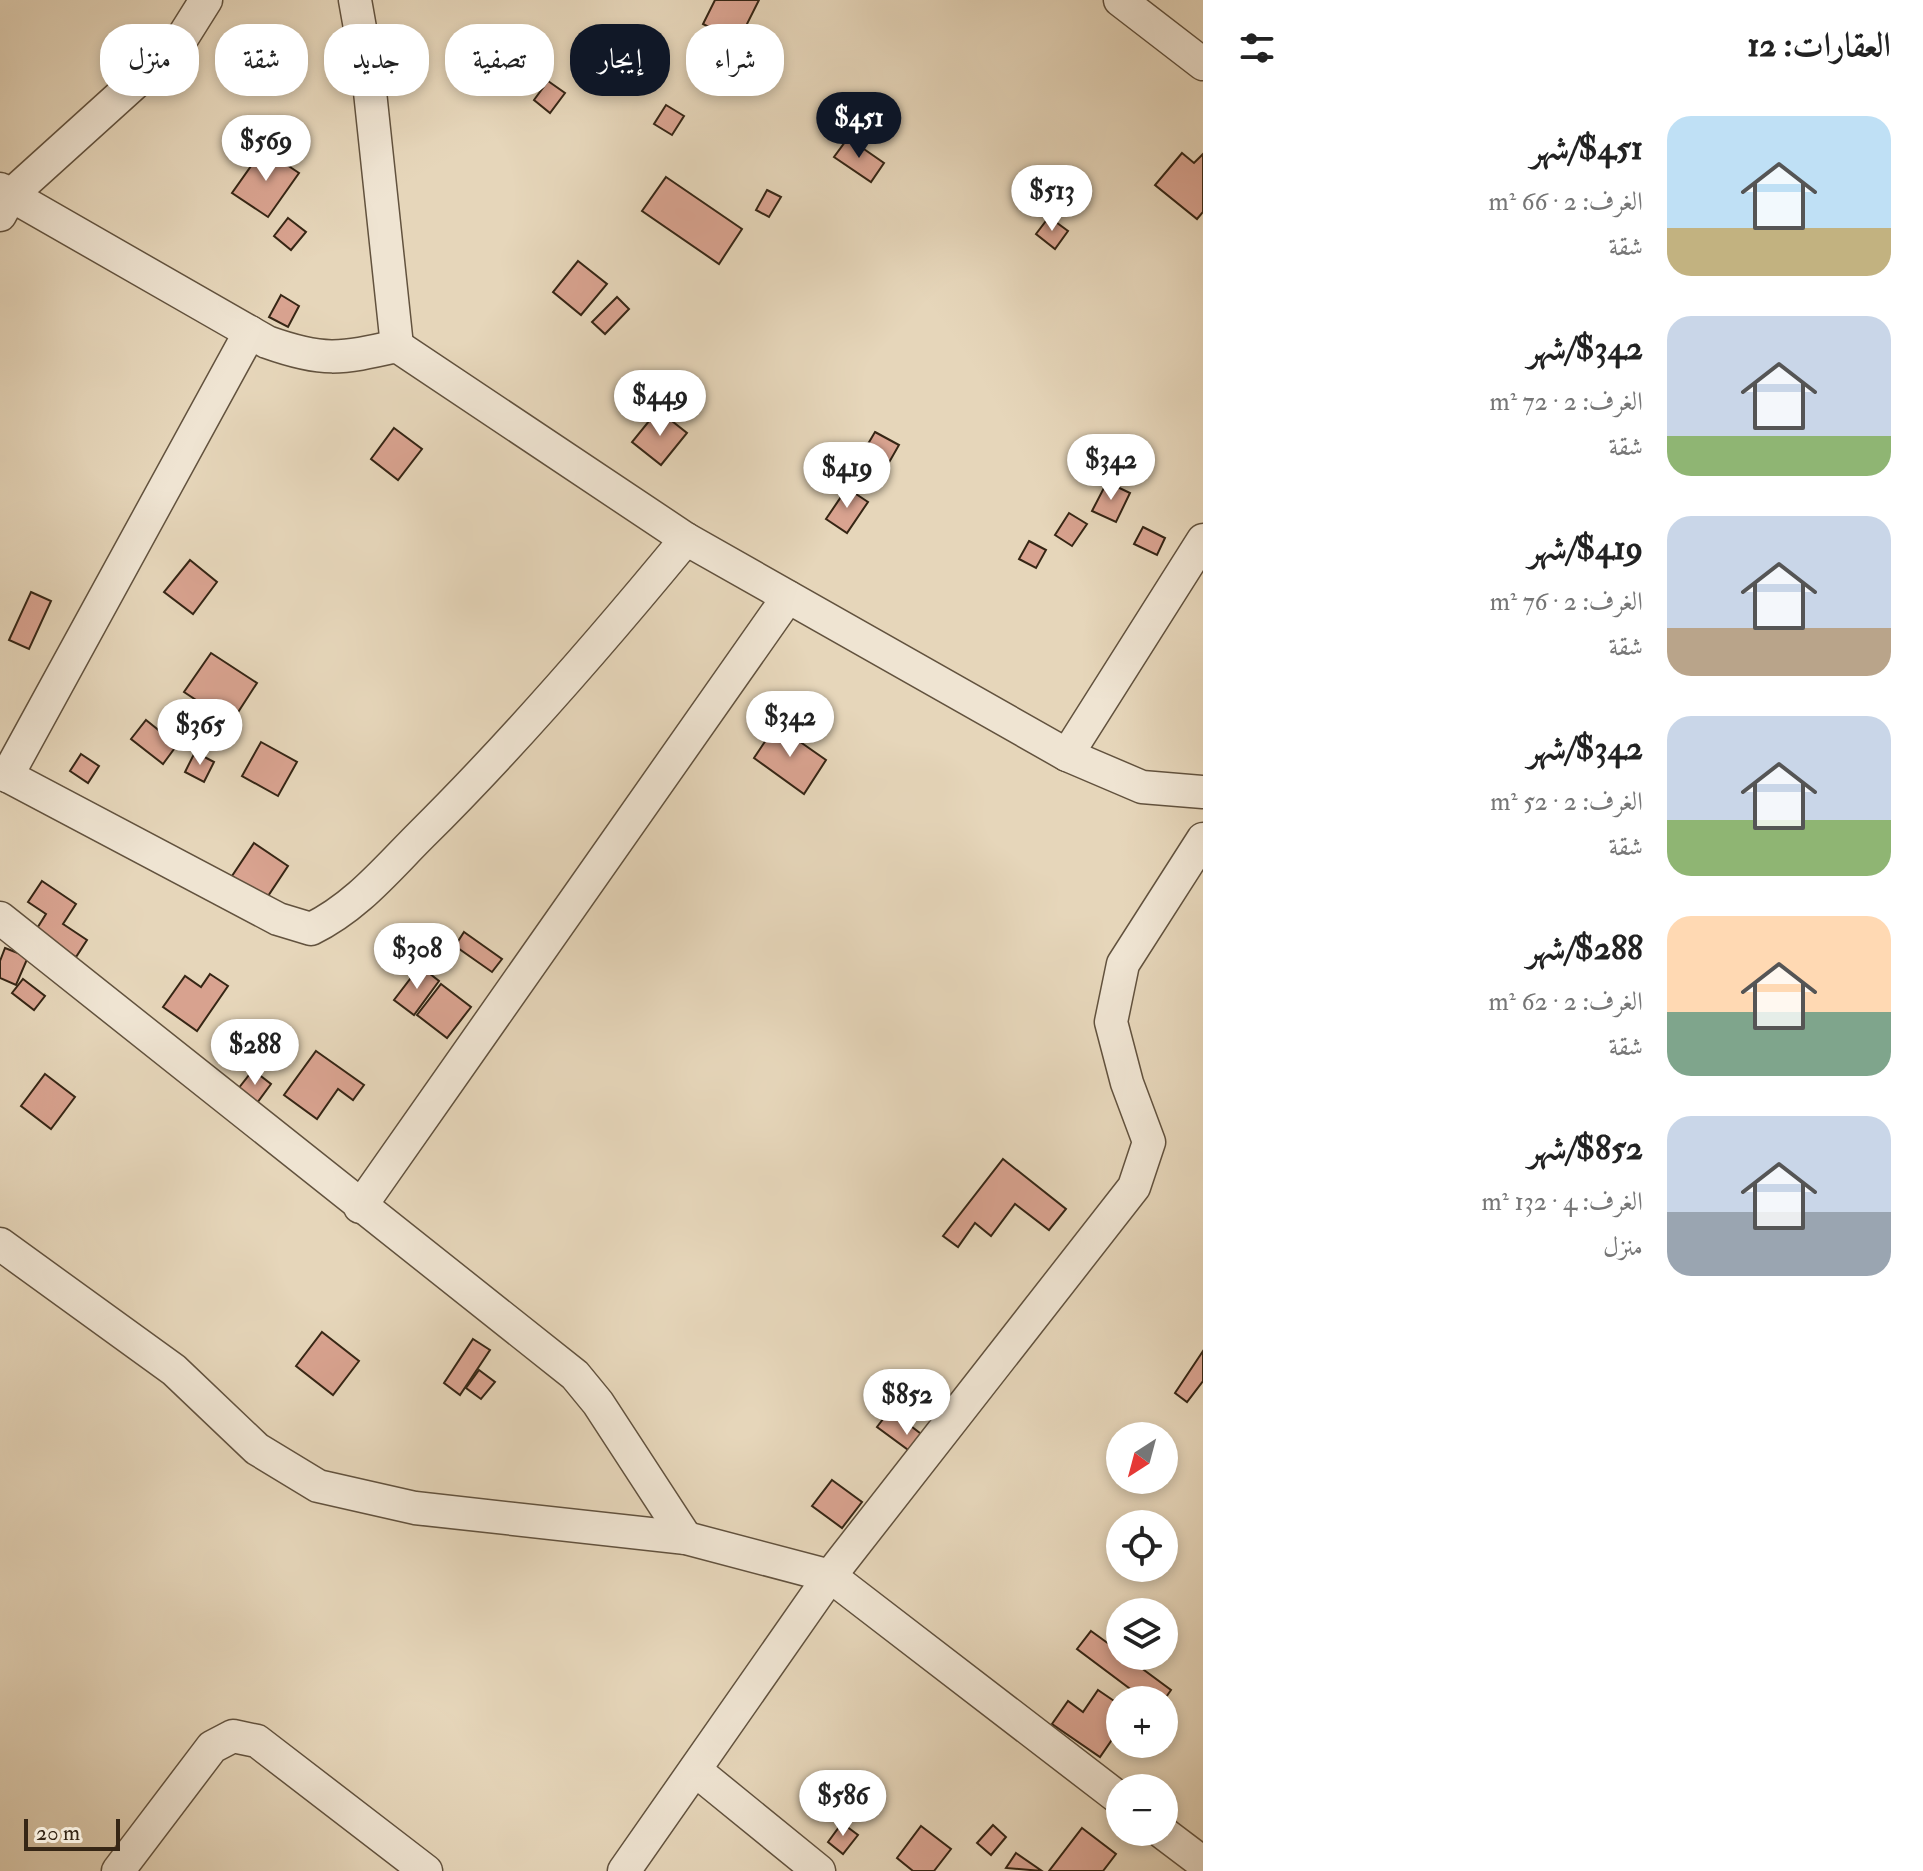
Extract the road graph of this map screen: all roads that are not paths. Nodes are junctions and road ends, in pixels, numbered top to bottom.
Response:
1 (206, 0) edge
2 (355, 0) edge
3 (1120, 0) edge
4 (1203, 64) edge
5 (4, 200) edge
6 (250, 332) junction
7 (397, 346) junction
8 (686, 539) junction
9 (1203, 540) edge
10 (788, 597) junction
11 (1067, 755) junction
12 (4, 774) edge
13 (1203, 792) edge
14 (1203, 839) edge
15 (0, 918) edge
16 (360, 1207) junction
17 (0, 1244) edge
18 (686, 1538) junction
19 (830, 1576) junction
20 (695, 1770) junction
21 (1106, 1788) edge
22 (1178, 1844) edge
23 (1203, 1863) edge
24 (118, 1871) edge
25 (426, 1871) edge
26 (624, 1871) edge
27 (819, 1871) edge

1 - 5 street
2 - 7 street
3 - 4 street
5 - 6 street
6 - 7 street
6 - 12 street
7 - 8 street
8 - 10 street
8 - 12 street
9 - 11 street
10 - 11 street
10 - 16 street
11 - 13 street
14 - 19 street
15 - 16 street
16 - 18 street
17 - 18 street
18 - 19 street
19 - 20 street
19 - 21 street
20 - 26 street
20 - 27 street
22 - 23 street
24 - 25 street

